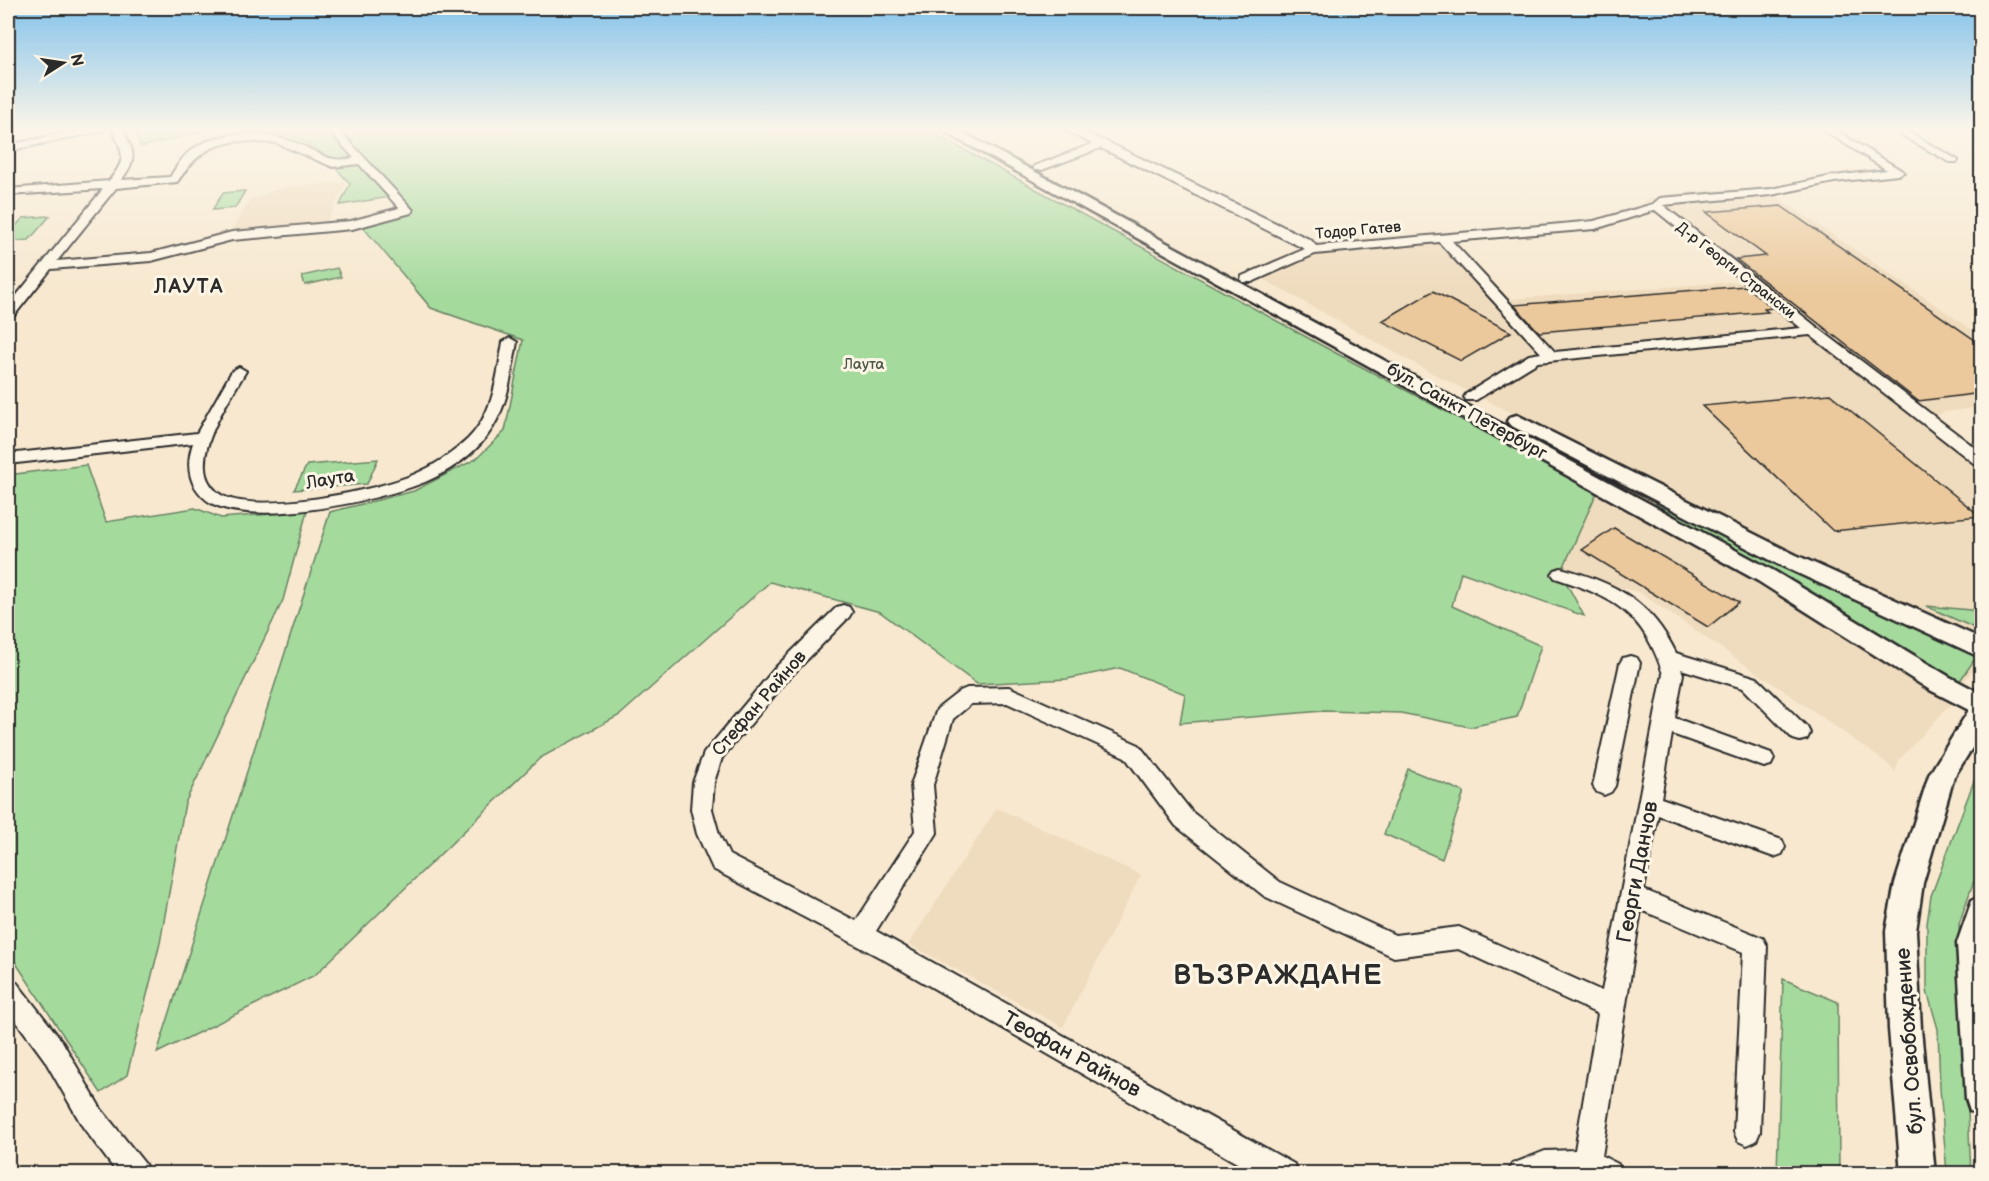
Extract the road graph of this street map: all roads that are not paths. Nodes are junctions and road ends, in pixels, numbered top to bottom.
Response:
1 (125, 183) edge
2 (383, 183) edge
3 (1046, 183) edge
4 (1066, 183) edge
5 (1184, 183) edge
6 (1819, 183) edge
7 (111, 184) junction
8 (8, 192) edge
9 (1657, 206) junction
10 (1443, 239) junction
11 (1313, 250) junction
12 (46, 266) junction
13 (1247, 279) junction
14 (8, 314) edge
15 (1813, 331) junction
16 (510, 342) dead end
17 (1551, 356) junction
18 (239, 371) dead end
19 (1471, 397) junction
20 (204, 437) junction
21 (8, 459) edge
22 (1982, 461) edge
23 (1561, 573) dead end
24 (843, 612) dead end
25 (1982, 649) edge
26 (1669, 658) junction
27 (1630, 663) dead end
28 (1982, 708) edge
29 (1665, 723) junction
30 (1800, 733) dead end
31 (1764, 759) dead end
32 (1604, 786) dead end
33 (1650, 803) junction
34 (1774, 847) dead end
35 (1633, 896) junction
36 (1982, 909) edge
37 (860, 935) junction
38 (8, 992) edge
39 (1611, 1008) junction
40 (1982, 1099) edge
41 (1747, 1132) dead end
42 (1598, 1168) edge
43 (135, 1173) edge
44 (1284, 1173) edge
45 (1522, 1173) edge
46 (1918, 1173) edge

1 - 7 street
2 - 12 street
3 - 28 main road, бул. Санкт Петербург
4 - 13 main road, бул. Санкт Петербург
5 - 11 street
6 - 9 street, Д-р Георги Странски
7 - 8 street
7 - 12 street
9 - 10 street, Тодор Гатев
9 - 15 street, Д-р Георги Странски
10 - 11 street, Тодор Гатев
10 - 17 street
11 - 13 street, Тодор Гатев
12 - 14 street
13 - 19 main road, бул. Санкт Петербург
15 - 17 street
15 - 22 street, Д-р Георги Странски
16 - 20 street, Лаута
17 - 19 street
18 - 20 street, Лаута
19 - 25 main road, бул. Санкт Петербург
20 - 21 street
23 - 26 street, Георги Данчов
24 - 37 street, Стефан Райнов
26 - 29 street, Георги Данчов
26 - 30 street
27 - 32 street
28 - 46 main road, бул. Освобождение
29 - 31 street
29 - 33 street, Георги Данчов
33 - 34 street
33 - 35 street, Георги Данчов
35 - 39 street, Георги Данчов
35 - 41 street
36 - 40 main road
37 - 39 street
37 - 44 street, Теофан Райнов
38 - 43 street
39 - 42 street, Георги Данчов
42 - 45 street, Георги Данчов

